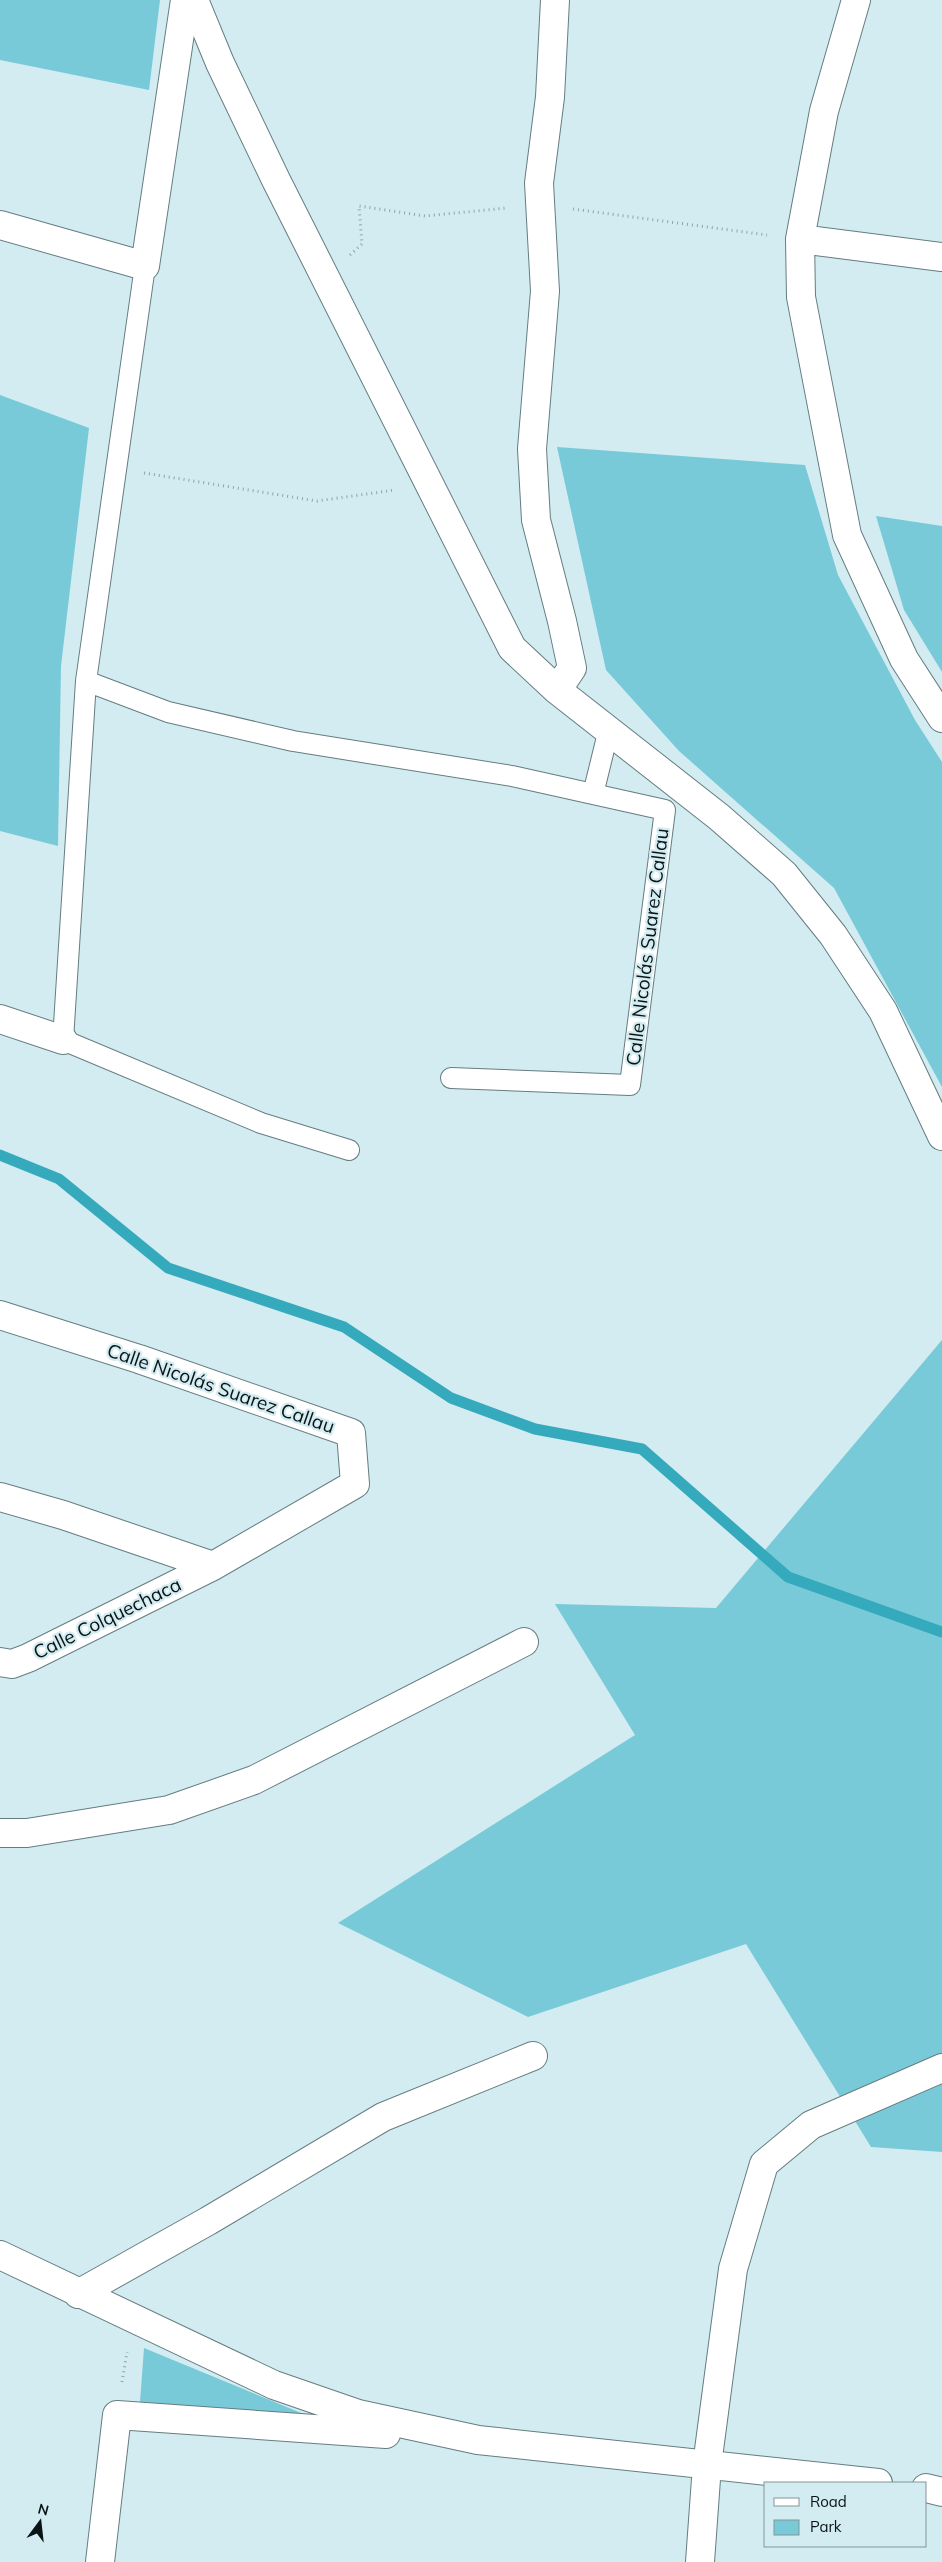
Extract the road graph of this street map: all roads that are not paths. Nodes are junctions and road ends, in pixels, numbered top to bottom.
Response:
1 (185, 0) edge
2 (194, 0) edge
3 (555, 0) edge
4 (856, 0) edge
5 (0, 225) edge
6 (800, 239) junction
7 (942, 257) edge
8 (145, 266) junction
9 (86, 681) junction
10 (557, 690) junction
11 (942, 718) edge
12 (610, 729) junction
13 (593, 794) junction
14 (0, 1019) edge
15 (63, 1040) junction
16 (451, 1078) dead end
17 (942, 1136) edge
18 (349, 1150) dead end
19 (0, 1315) edge
20 (0, 1497) edge
21 (212, 1566) junction
22 (524, 1642) dead end
23 (0, 1662) edge
24 (0, 1833) edge
25 (533, 2056) dead end
26 (942, 2068) edge
27 (0, 2256) edge
28 (78, 2294) junction
29 (478, 2440) junction
30 (708, 2465) junction
31 (869, 2482) edge
32 (100, 2562) edge
33 (700, 2562) edge

1 - 8 street
2 - 10 street
3 - 10 street
4 - 6 street
5 - 8 street
6 - 7 street
6 - 11 street
8 - 9 lane
9 - 13 lane
9 - 15 lane
10 - 12 street
12 - 13 lane
12 - 17 street
13 - 16 lane, Calle Nicolás Suarez Callau
14 - 15 street
15 - 18 lane
19 - 21 street, Calle Nicolás Suarez Callau
20 - 21 street
21 - 23 street, Calle Colquechaca
22 - 24 street
25 - 28 street
26 - 30 street
27 - 28 street
28 - 29 street
29 - 30 street
29 - 32 street
30 - 31 street
30 - 33 street

